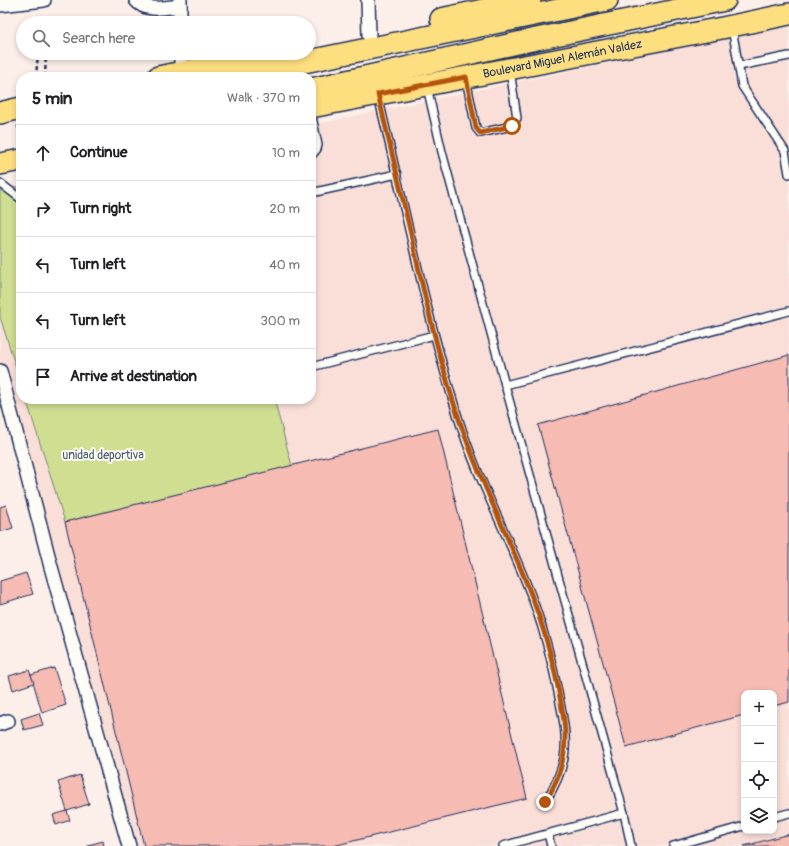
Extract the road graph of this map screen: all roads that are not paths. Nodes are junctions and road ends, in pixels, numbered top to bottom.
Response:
1 (44, 0) edge
2 (136, 0) edge
3 (368, 0) edge
4 (530, 0) edge
5 (607, 0) edge
6 (724, 0) edge
7 (180, 3) edge
8 (0, 5) edge
9 (789, 14) edge
10 (180, 16) edge
11 (731, 26) junction
12 (369, 35) junction
13 (316, 45) edge
14 (789, 56) edge
15 (202, 60) edge
16 (314, 60) edge
17 (316, 60) edge
18 (181, 62) edge
19 (739, 66) junction
20 (510, 68) junction
21 (166, 72) edge
22 (255, 72) edge
23 (466, 77) junction
24 (426, 84) junction
25 (316, 88) edge
26 (378, 94) junction
27 (316, 106) edge
28 (16, 109) edge
29 (0, 113) edge
30 (16, 123) edge
31 (0, 127) edge
32 (316, 136) edge
33 (316, 151) edge
34 (787, 151) edge
35 (16, 161) edge
36 (0, 164) edge
37 (397, 174) junction
38 (789, 174) edge
39 (0, 183) edge
40 (316, 192) edge
41 (16, 195) edge
42 (789, 310) edge
43 (434, 335) junction
44 (316, 366) edge
45 (0, 371) edge
46 (505, 385) junction
47 (545, 802) dead end
48 (624, 813) junction
49 (789, 813) edge
50 (777, 817) edge
51 (741, 827) edge
52 (548, 834) junction
53 (129, 846) edge
54 (503, 846) edge
55 (551, 846) edge
56 (631, 846) edge
57 (673, 846) edge

1 - 8 street
2 - 7 street
3 - 12 street
4 - 12 main road
5 - 17 main road
6 - 25 main road
7 - 10 street
9 - 11 main road, Boulevard Miguel Alemán Valdez
11 - 19 lane
11 - 20 main road, Boulevard Miguel Alemán Valdez
12 - 13 main road
14 - 19 lane
15 - 18 main road
16 - 22 main road
18 - 21 main road
19 - 34 lane
20 - 23 main road, Boulevard Miguel Alemán Valdez
20 - 23 lane
23 - 24 main road, Boulevard Miguel Alemán Valdez
24 - 26 main road, Boulevard Miguel Alemán Valdez
24 - 46 lane
26 - 27 main road, Boulevard Miguel Alemán Valdez
26 - 37 lane
28 - 29 main road
30 - 31 main road
32 - 33 lane
34 - 38 lane
35 - 36 main road
37 - 40 lane
37 - 43 lane
39 - 41 lane
42 - 46 lane
43 - 44 lane
43 - 47 lane
45 - 53 street
46 - 48 lane
48 - 52 lane
48 - 56 lane
49 - 50 lane
51 - 57 lane
52 - 54 lane
52 - 55 lane

